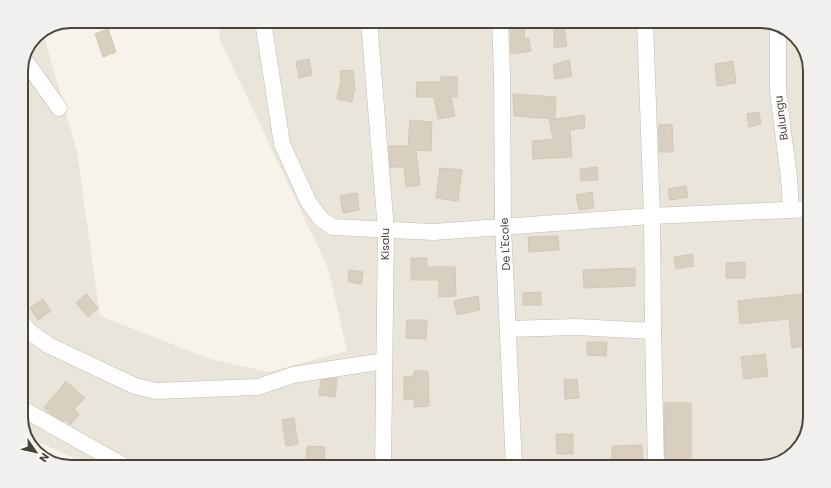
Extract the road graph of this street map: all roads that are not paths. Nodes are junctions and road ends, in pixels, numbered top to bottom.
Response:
1 (263, 28) edge
2 (370, 28) edge
3 (500, 28) edge
4 (645, 28) edge
5 (778, 32) edge
6 (28, 65) edge
7 (59, 108) dead end
8 (791, 209) junction
9 (803, 209) edge
10 (652, 216) junction
11 (503, 226) junction
12 (386, 230) junction
13 (28, 329) edge
14 (508, 329) junction
15 (653, 331) junction
16 (384, 361) junction
17 (28, 411) edge
18 (114, 460) edge
19 (383, 460) edge
20 (514, 460) edge
21 (656, 460) edge

1 - 12 street
2 - 12 street, Kisalu
3 - 11 street, De L'Ecole
4 - 10 street
5 - 8 street, Bulungu
6 - 7 street
8 - 9 street
8 - 10 street
10 - 11 street
10 - 15 street
11 - 12 street
11 - 14 street, De L'Ecole
12 - 16 street, Kisalu
13 - 16 street
14 - 15 street
14 - 20 street, De L'Ecole
15 - 21 street
16 - 19 street, Kisalu
17 - 18 street

